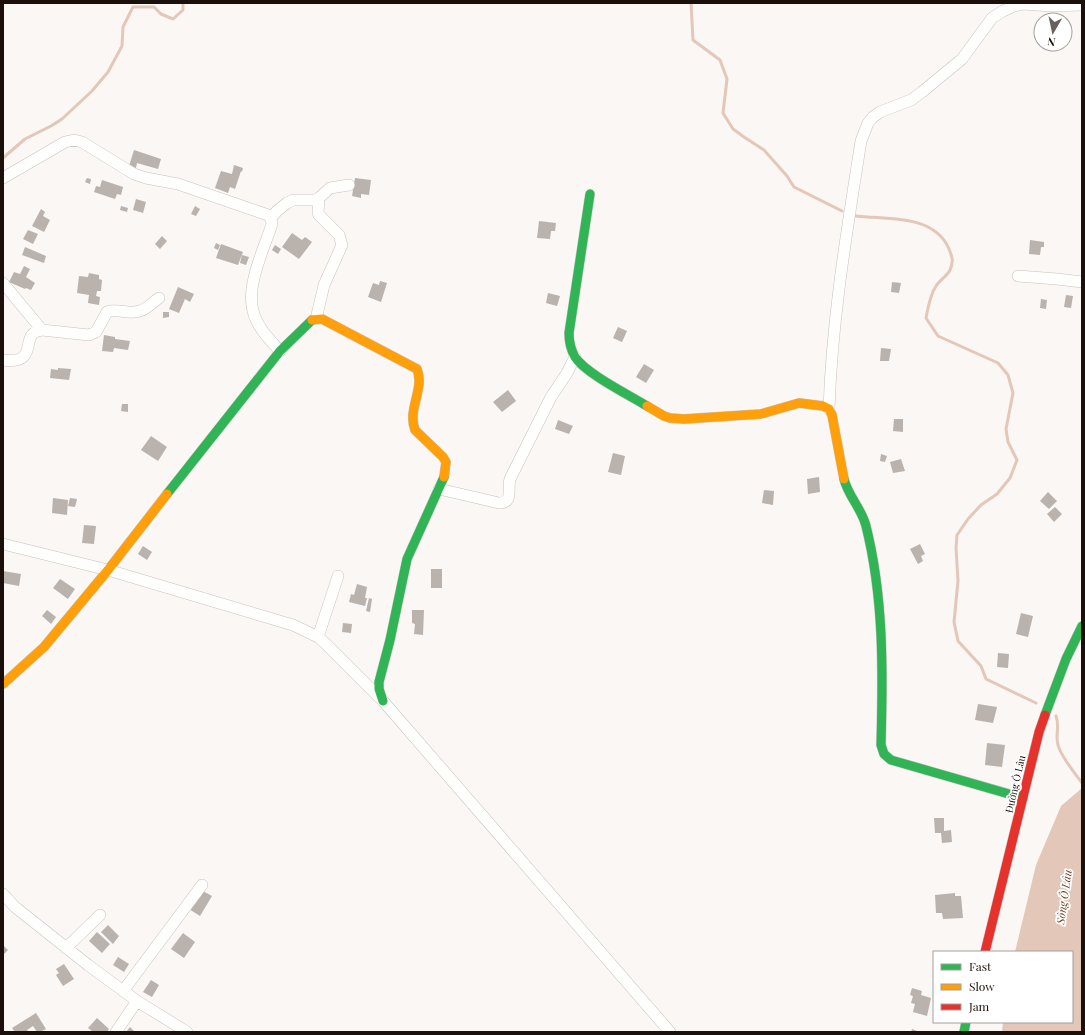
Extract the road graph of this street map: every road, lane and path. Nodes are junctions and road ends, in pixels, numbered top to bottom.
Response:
1 (1082, 4) edge
2 (3, 178) edge
3 (349, 185) dead end
4 (590, 194) dead end
5 (319, 198) junction
6 (271, 218) junction
7 (1018, 276) dead end
8 (1082, 282) edge
9 (3, 283) edge
10 (159, 298) dead end
11 (316, 319) junction
12 (42, 330) junction
13 (280, 352) junction
14 (575, 357) junction
15 (3, 360) edge
16 (829, 409) junction
17 (439, 489) junction
18 (3, 544) edge
19 (108, 570) junction
20 (338, 576) dead end
21 (1082, 626) edge
22 (318, 637) junction
23 (3, 684) edge
24 (383, 701) junction
25 (1023, 798) junction
26 (202, 885) dead end
27 (3, 894) edge
28 (100, 915) dead end
29 (66, 948) junction
30 (985, 951) edge
31 (123, 991) junction
32 (137, 1001) junction
33 (116, 1032) edge
34 (187, 1032) edge
35 (670, 1032) edge

1 - 16 street
2 - 6 street
3 - 5 street
4 - 14 street
5 - 6 street
5 - 11 street
6 - 13 street
7 - 8 street
9 - 12 street
10 - 12 street
11 - 13 street
11 - 17 street
12 - 15 street
13 - 19 street
14 - 16 street
14 - 17 street
16 - 25 street
17 - 24 street
18 - 19 street
19 - 22 street
19 - 23 street
20 - 22 street
21 - 25 street, Đường Ô Lâu
22 - 24 street
24 - 35 street
25 - 30 street, Đường Ô Lâu
26 - 31 street
27 - 29 street
28 - 29 street
29 - 31 street
31 - 32 street
32 - 33 street
32 - 34 street

